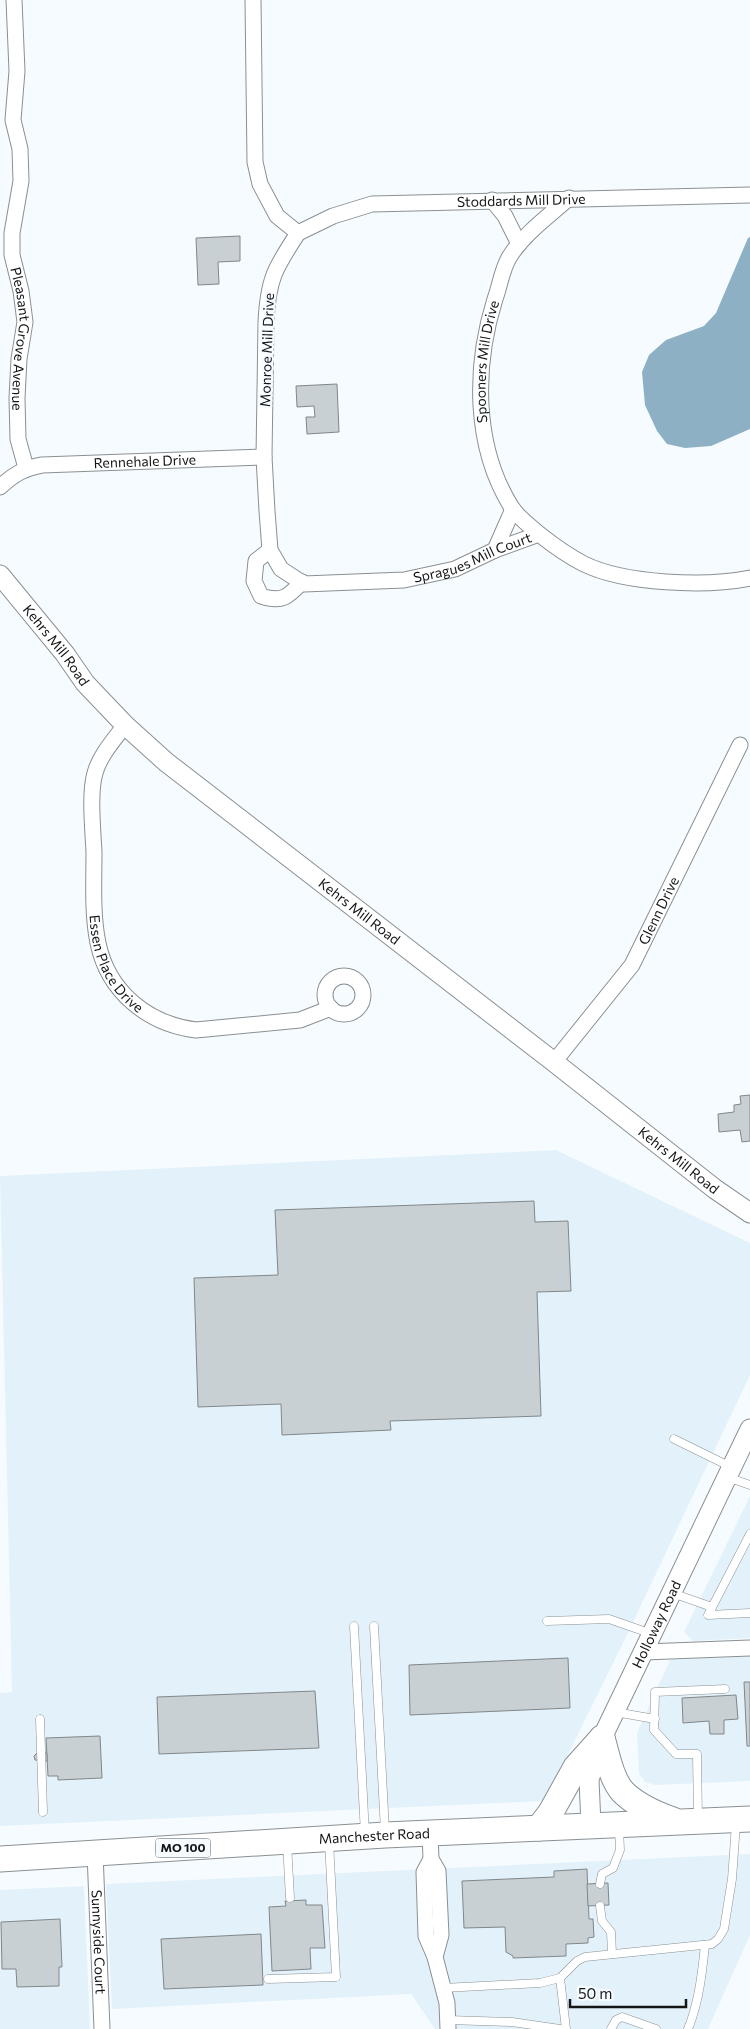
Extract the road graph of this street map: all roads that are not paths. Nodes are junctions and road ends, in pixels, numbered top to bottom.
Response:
1 (14, 0) edge
2 (253, 0) edge
3 (262, 0) edge
4 (750, 195) edge
5 (569, 198) junction
6 (492, 200) junction
7 (298, 233) junction
8 (519, 244) junction
9 (264, 457) junction
10 (26, 468) junction
11 (0, 487) edge
12 (513, 509) junction
13 (539, 534) junction
14 (270, 550) junction
15 (495, 550) junction
16 (281, 569) joint
17 (0, 575) edge
18 (750, 578) edge
19 (302, 582) junction
20 (125, 725) junction
21 (740, 745) dead end
22 (331, 1008) dead end
23 (554, 1062) junction
24 (750, 1213) edge
25 (750, 1429) edge
26 (674, 1439) dead end
27 (730, 1472) junction
28 (750, 1485) edge
29 (750, 1534) edge
30 (672, 1593) junction
31 (712, 1607) junction
32 (750, 1613) edge
33 (547, 1621) dead end
34 (354, 1626) dead end
35 (374, 1626) dead end
36 (652, 1634) junction
37 (750, 1648) edge
38 (644, 1652) junction
39 (725, 1689) dead end
40 (613, 1712) junction
41 (40, 1718) dead end
42 (654, 1719) junction
43 (602, 1738) junction
44 (44, 1812) dead end
45 (743, 1819) edge
46 (687, 1821) junction
47 (619, 1824) junction
48 (591, 1825) junction
49 (539, 1828) junction
50 (430, 1833) junction
51 (375, 1836) junction
52 (329, 1839) junction
53 (287, 1841) junction
54 (95, 1853) junction
55 (0, 1859) edge
56 (600, 1884) dead end
57 (290, 1898) dead end
58 (600, 1906) dead end
59 (705, 1945) junction
60 (612, 1954) junction
61 (560, 1978) junction
62 (268, 1979) dead end
63 (443, 1988) junction
64 (448, 2024) edge
65 (102, 2029) edge
66 (560, 2029) edge
67 (566, 2029) edge
68 (611, 2029) edge
69 (656, 2029) edge
70 (688, 2029) edge

1 - 10 street, Pleasant Grove Avenue
2 - 3 street
2 - 7 street
4 - 5 street, Stoddards Mill Drive
5 - 6 street, Stoddards Mill Drive
5 - 8 street, Spooners Mill Drive
6 - 7 street, Stoddards Mill Drive
6 - 8 street
7 - 9 street, Monroe Mill Drive
8 - 12 street, Spooners Mill Drive
9 - 10 street, Rennehale Drive
9 - 14 street, Monroe Mill Drive
10 - 11 street
12 - 13 street, Spooners Mill Drive
12 - 15 street
13 - 15 street, Spragues Mill Court
13 - 18 street, Spragues Mill Court
14 - 16 street, Monroe Mill Drive
14 - 19 street
15 - 19 street, Spragues Mill Court
16 - 19 street, Spragues Mill Court
17 - 20 street, Kehrs Mill Road
20 - 22 street, Essen Place Drive
20 - 23 street, Kehrs Mill Road
21 - 23 street, Glenn Drive
23 - 24 street, Kehrs Mill Road
25 - 27 street, Holloway Road
26 - 27 lane
27 - 28 lane
27 - 30 street, Holloway Road
29 - 31 lane
30 - 31 lane
30 - 36 street, Holloway Road
31 - 32 lane
33 - 36 lane
34 - 51 lane
35 - 51 lane
36 - 38 street, Holloway Road
37 - 38 street
38 - 40 street, Holloway Road
39 - 42 lane
40 - 42 lane
40 - 43 street, Holloway Road
41 - 44 lane
42 - 46 lane
43 - 46 highway
43 - 48 street, Holloway Road
43 - 49 highway
45 - 46 highway, Manchester Road / MO 100
45 - 59 lane
46 - 47 highway, Manchester Road / MO 100
47 - 48 highway, Manchester Road / MO 100
47 - 56 lane
48 - 49 highway, Manchester Road / MO 100
49 - 50 highway, Manchester Road / MO 100
50 - 51 highway, Manchester Road / MO 100
50 - 63 street
51 - 52 highway, Manchester Road / MO 100
52 - 53 highway, Manchester Road / MO 100
52 - 62 lane
53 - 54 highway, Manchester Road / MO 100
53 - 57 lane
54 - 55 highway, Manchester Road / MO 100
54 - 65 street, Sunnyside Court
58 - 60 lane
59 - 60 lane
59 - 70 lane
60 - 61 lane
61 - 63 lane
61 - 67 lane
63 - 64 street
64 - 66 lane
68 - 69 lane

